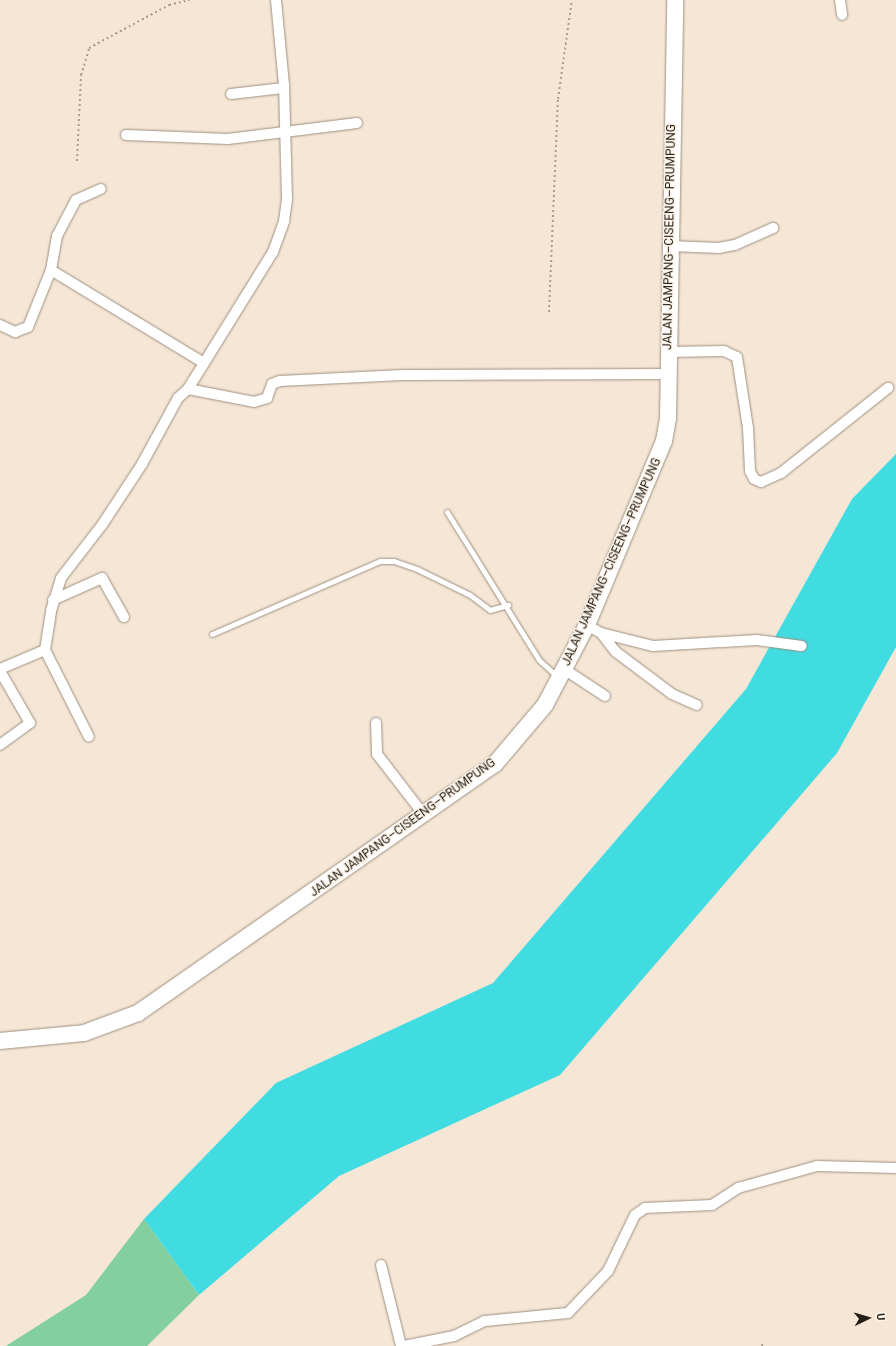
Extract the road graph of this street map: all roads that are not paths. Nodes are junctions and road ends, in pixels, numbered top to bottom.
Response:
1 (276, 0) edge
2 (675, 0) edge
3 (840, 0) edge
4 (842, 15) dead end
5 (284, 88) junction
6 (231, 94) dead end
7 (357, 123) dead end
8 (286, 132) junction
9 (126, 135) dead end
10 (100, 189) dead end
11 (773, 228) dead end
12 (670, 246) junction
13 (51, 270) junction
14 (0, 325) edge
15 (669, 352) junction
16 (204, 363) junction
17 (669, 374) junction
18 (888, 388) dead end
19 (188, 389) junction
20 (447, 512) dead end
21 (53, 600) junction
22 (508, 605) junction
23 (124, 617) dead end
24 (587, 624) junction
25 (600, 633) junction
26 (212, 634) dead end
27 (802, 646) dead end
28 (45, 650) junction
29 (0, 670) edge
30 (562, 674) junction
31 (605, 696) dead end
32 (697, 705) dead end
33 (376, 723) dead end
34 (89, 737) dead end
35 (0, 745) edge
36 (424, 815) junction
37 (0, 1041) edge
38 (896, 1168) edge
39 (381, 1265) dead end
40 (400, 1346) edge
41 (404, 1346) edge

1 - 5 street
2 - 12 main road, JALAN JAMPANG–CISEENG–PRUMPUNG
3 - 4 street
5 - 6 street
5 - 8 street
7 - 8 street
8 - 9 street
8 - 16 street
10 - 13 street
11 - 12 street
12 - 15 main road, JALAN JAMPANG–CISEENG–PRUMPUNG
13 - 14 street
13 - 16 street
15 - 17 main road, JALAN JAMPANG–CISEENG–PRUMPUNG
15 - 18 street
16 - 19 street
17 - 19 street
17 - 24 main road, JALAN JAMPANG–CISEENG–PRUMPUNG
19 - 21 street
20 - 22 lane
21 - 23 street
21 - 28 street
22 - 26 lane
22 - 30 lane
24 - 25 street
24 - 30 main road, JALAN JAMPANG–CISEENG–PRUMPUNG
25 - 27 street
25 - 32 street
28 - 29 street
28 - 34 street
29 - 35 street
30 - 31 street
30 - 36 main road, JALAN JAMPANG–CISEENG–PRUMPUNG
33 - 36 street
36 - 37 main road, JALAN JAMPANG–CISEENG–PRUMPUNG
38 - 41 street
39 - 40 street

